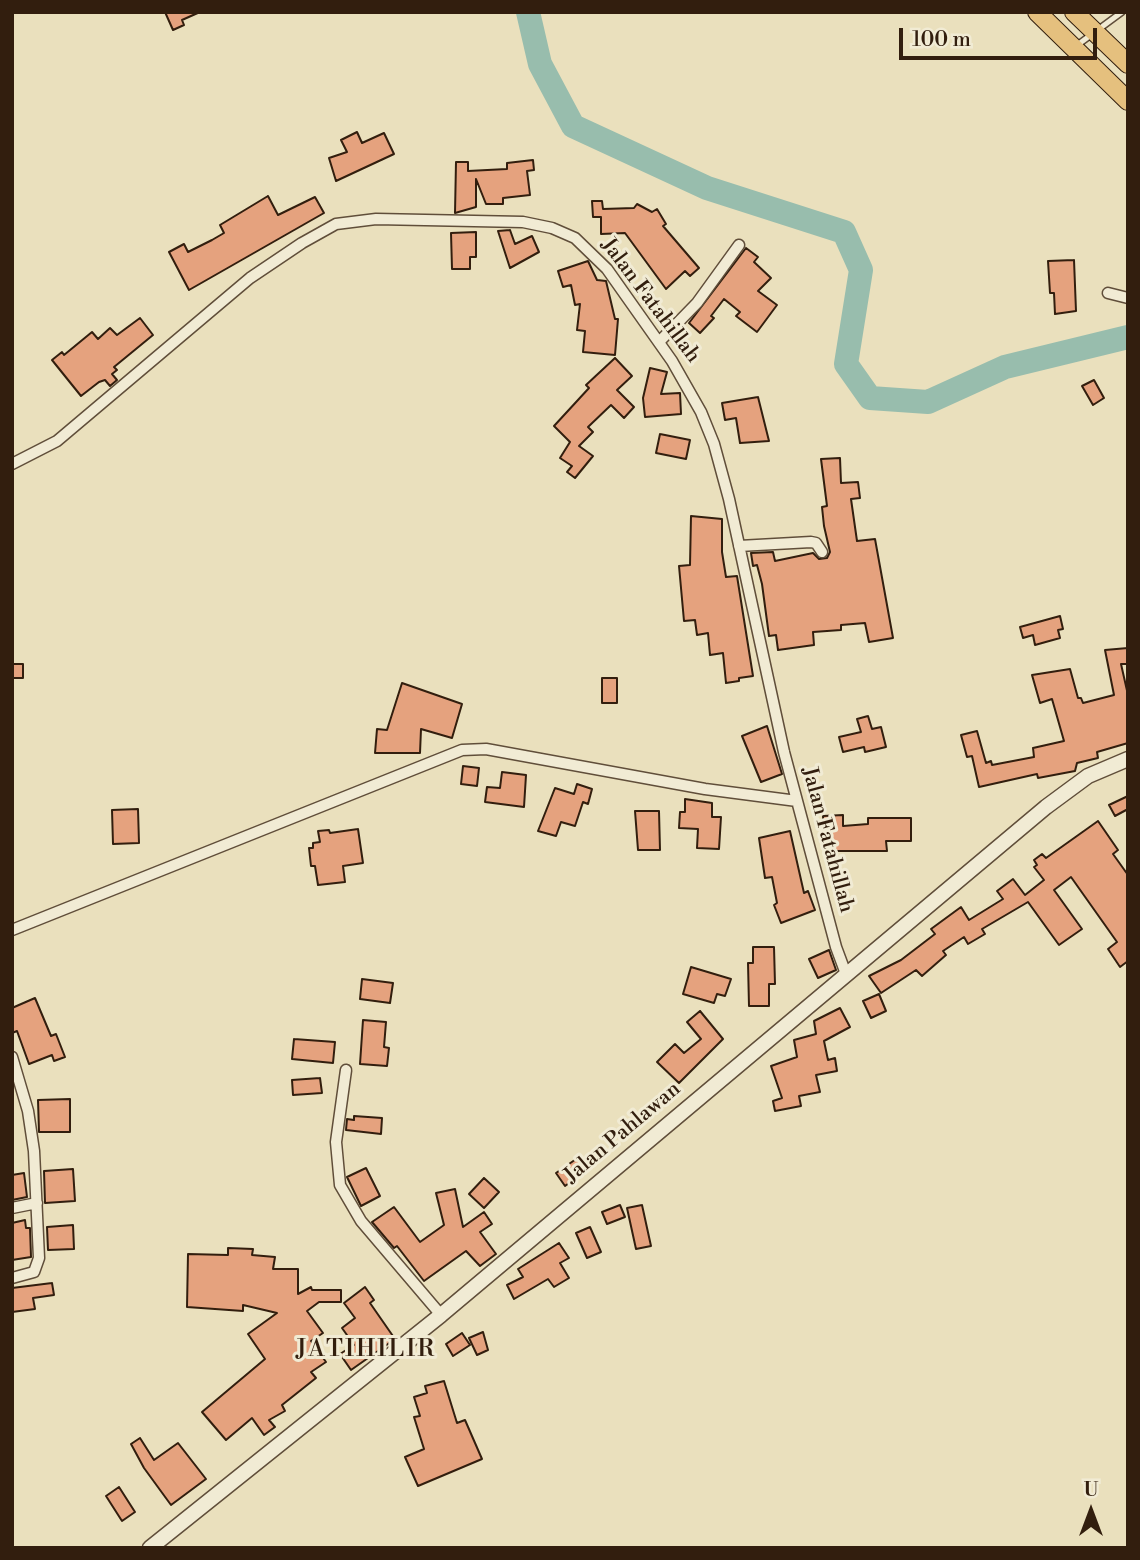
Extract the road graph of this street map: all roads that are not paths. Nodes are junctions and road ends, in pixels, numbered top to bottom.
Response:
1 (1037, 12) edge
2 (1074, 12) edge
3 (1122, 12) edge
4 (1094, 31) junction
5 (1073, 48) junction
6 (1128, 64) edge
7 (1128, 101) edge
8 (739, 244) dead end
9 (1108, 293) dead end
10 (1128, 298) edge
11 (659, 342) junction
12 (12, 464) edge
13 (739, 546) junction
14 (822, 552) dead end
15 (1128, 759) edge
16 (797, 801) junction
17 (12, 930) edge
18 (846, 974) junction
19 (12, 1057) edge
20 (346, 1070) dead end
21 (37, 1203) junction
22 (12, 1208) edge
23 (12, 1278) edge
24 (440, 1315) junction
25 (150, 1548) edge

1 - 5 highway
2 - 4 highway
3 - 4 lane
4 - 5 lane
4 - 6 highway
5 - 7 highway
8 - 11 street
9 - 10 street
11 - 12 street, Jalan Fatahillah
11 - 13 street, Jalan Fatahillah
13 - 14 street
13 - 16 street, Jalan Fatahillah
15 - 18 street, Jalan Pahlawan
16 - 17 street
16 - 18 street, Jalan Fatahillah
18 - 24 street, Jalan Pahlawan
19 - 21 street
20 - 24 street
21 - 22 street
21 - 23 street
24 - 25 street, Jalan Pahlawan

